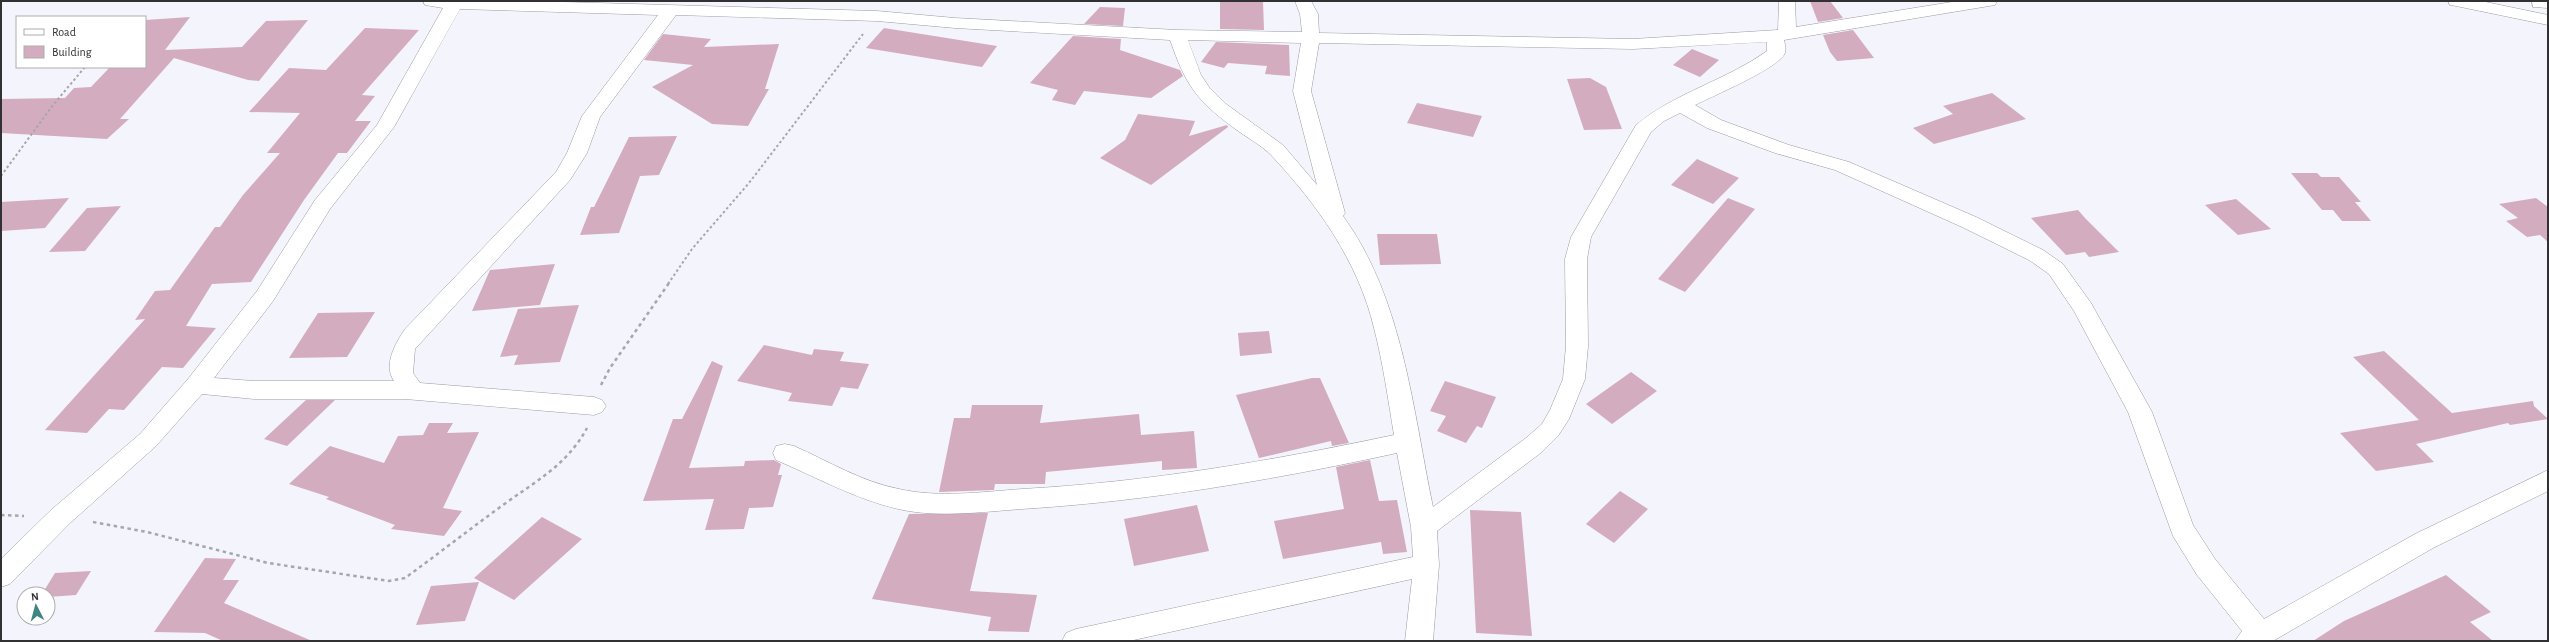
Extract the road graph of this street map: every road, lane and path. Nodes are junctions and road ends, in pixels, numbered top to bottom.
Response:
1 (431, 1) edge
2 (1303, 1) edge
3 (1788, 1) edge
4 (1989, 1) edge
5 (2456, 1) edge
6 (454, 4) junction
7 (671, 10) junction
8 (2548, 20) edge
9 (1177, 34) junction
10 (1781, 35) junction
11 (1311, 38) junction
12 (84, 68) edge
13 (1682, 106) junction
14 (1, 176) edge
15 (1337, 222) junction
16 (196, 385) junction
17 (414, 391) junction
18 (594, 406) dead end
19 (1409, 441) junction
20 (785, 453) dead end
21 (2548, 480) edge
22 (1424, 526) junction
23 (1426, 565) junction
24 (1, 576) edge
25 (2254, 637) edge
26 (1076, 641) edge
27 (1419, 641) edge

1 - 6 street
2 - 11 street
3 - 10 street
4 - 10 street
5 - 8 street
6 - 7 street
6 - 16 street
7 - 9 street
7 - 17 street
9 - 11 street
9 - 15 street
10 - 11 street
10 - 13 street
11 - 15 street
12 - 14 path
13 - 22 street
13 - 25 street
15 - 19 street
16 - 17 street
16 - 24 street
17 - 18 street
19 - 20 street
19 - 22 street
21 - 25 street
22 - 23 street
23 - 26 street
23 - 27 street

